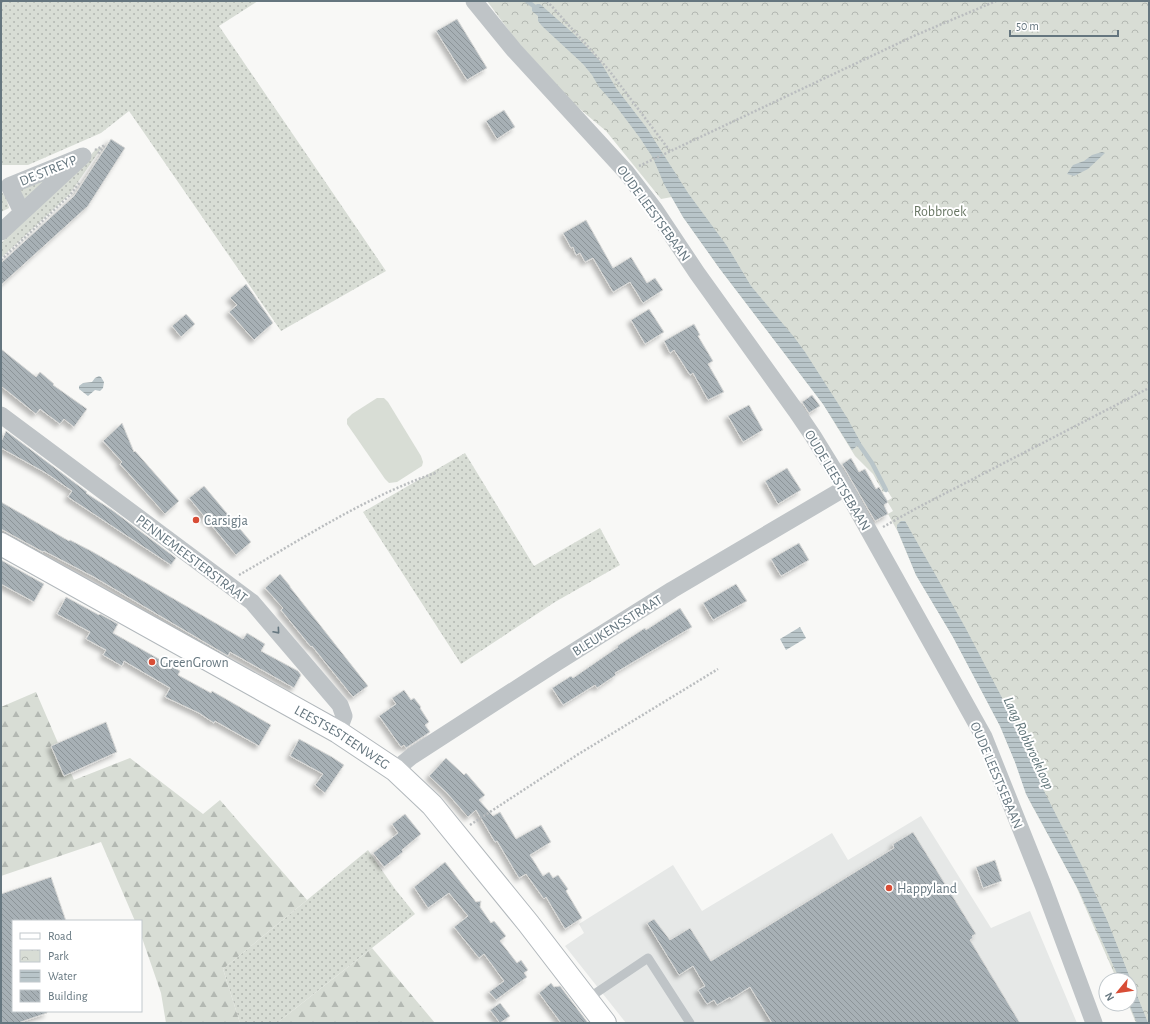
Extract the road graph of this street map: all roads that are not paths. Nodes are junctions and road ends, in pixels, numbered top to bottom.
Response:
1 (474, 1) edge
2 (5, 185) edge
3 (22, 212) junction
4 (1, 232) edge
5 (1, 415) edge
6 (845, 488) junction
7 (1, 544) edge
8 (338, 732) junction
9 (395, 770) junction
10 (587, 999) junction
11 (605, 1023) edge
12 (690, 1023) edge
13 (1094, 1023) edge

1 - 6 street, OUDE LEESTSEBAAN
2 - 3 street, DE STREYP
2 - 3 street, DE STREYP
3 - 4 street, DE STREYP
5 -> 8 street, PENNEMEESTERSTRAAT
6 - 9 street, BLEUKENSSTRAAT
6 - 13 street, OUDE LEESTSEBAAN
7 - 8 street, LEESTSESTEENWEG
8 - 9 street, LEESTSESTEENWEG
9 - 10 street, LEESTSESTEENWEG
10 - 11 street, LEESTSESTEENWEG
10 - 12 lane

